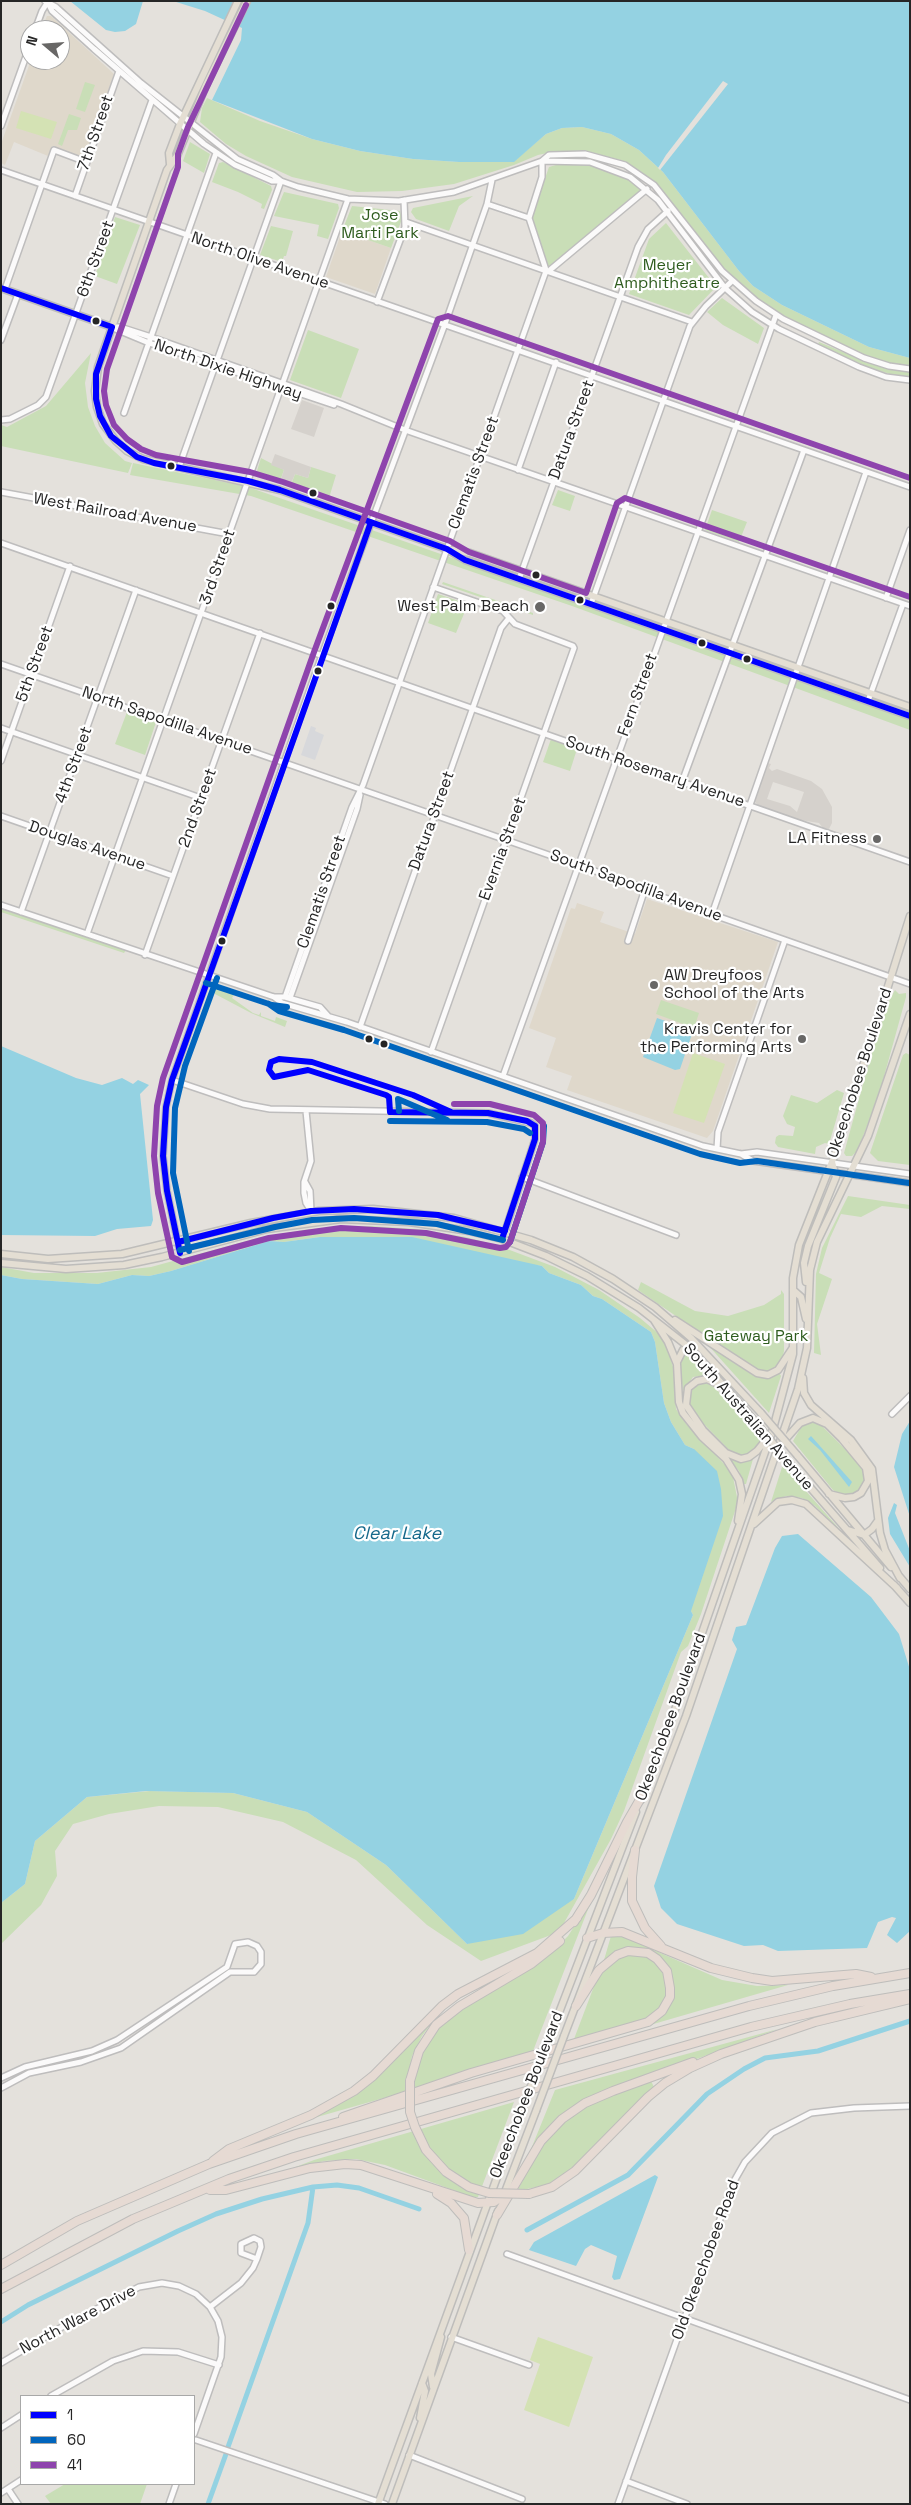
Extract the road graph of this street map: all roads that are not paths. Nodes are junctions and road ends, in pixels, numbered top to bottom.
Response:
1 (238, 1) edge
2 (247, 1) edge
3 (46, 2) edge
4 (39, 20) edge
5 (21, 70) edge
6 (119, 71) junction
7 (152, 100) junction
8 (182, 120) junction
9 (190, 122) junction
10 (1, 126) edge
11 (187, 129) junction
12 (216, 153) junction
13 (542, 161) junction
14 (86, 162) junction
15 (170, 164) junction
16 (1, 170) edge
17 (492, 180) junction
18 (281, 181) junction
19 (42, 184) junction
20 (647, 189) junction
21 (75, 196) junction
22 (348, 199) junction
23 (404, 200) junction
24 (487, 204) junction
25 (673, 207) junction
26 (113, 209) junction
27 (668, 211) junction
28 (529, 218) junction
29 (150, 222) junction
30 (406, 222) junction
31 (188, 236) junction
32 (472, 245) junction
33 (254, 259) junction
34 (546, 271) junction
35 (318, 282) junction
36 (732, 282) junction
37 (3, 288) edge
38 (725, 288) junction
39 (18, 294) junction
40 (619, 298) junction
41 (377, 302) junction
42 (76, 315) junction
43 (776, 315) junction
44 (692, 322) junction
45 (445, 324) junction
46 (771, 324) junction
47 (112, 327) junction
48 (1, 340) edge
49 (150, 340) junction
50 (519, 350) junction
51 (556, 362) junction
52 (216, 363) junction
53 (910, 369) edge
54 (592, 375) junction
55 (910, 380) edge
56 (282, 386) junction
57 (664, 400) junction
58 (124, 413) dead end
59 (1, 420) edge
60 (735, 426) junction
61 (405, 430) junction
62 (804, 450) junction
63 (480, 457) junction
64 (179, 467) junction
65 (518, 470) junction
66 (866, 472) junction
67 (248, 481) junction
68 (553, 482) junction
69 (910, 487) edge
70 (1, 492) edge
71 (626, 507) junction
72 (371, 522) junction
73 (910, 530) edge
74 (697, 532) junction
75 (229, 534) junction
76 (2, 543) edge
77 (447, 549) junction
78 (1, 551) edge
79 (766, 556) junction
80 (70, 566) junction
81 (522, 571) junction
82 (829, 578) junction
83 (519, 579) junction
84 (434, 587) junction
85 (136, 590) junction
86 (593, 596) junction
87 (886, 598) junction
88 (591, 604) junction
89 (903, 604) junction
90 (910, 606) edge
91 (202, 612) junction
92 (509, 618) junction
93 (665, 621) junction
94 (662, 629) junction
95 (260, 633) junction
96 (732, 648) junction
97 (322, 655) junction
98 (1, 664) edge
99 (798, 668) junction
100 (31, 674) junction
101 (795, 676) junction
102 (400, 682) junction
103 (871, 693) junction
104 (98, 697) junction
105 (868, 701) junction
106 (910, 707) edge
107 (473, 708) junction
108 (910, 716) edge
109 (164, 719) junction
110 (1, 728) edge
111 (12, 732) junction
112 (544, 733) junction
113 (222, 740) junction
114 (77, 754) junction
115 (616, 759) junction
116 (1, 761) edge
117 (284, 762) junction
118 (143, 777) junction
119 (682, 782) junction
120 (361, 789) junction
121 (201, 798) junction
122 (750, 805) junction
123 (434, 815) junction
124 (1, 816) edge
125 (50, 833) junction
126 (506, 840) junction
127 (115, 856) junction
128 (910, 862) edge
129 (577, 865) junction
130 (173, 876) junction
131 (646, 889) junction
132 (1, 905) edge
133 (22, 912) junction
134 (712, 914) junction
135 (910, 916) edge
136 (87, 934) junction
137 (785, 940) junction
138 (628, 941) dead end
139 (145, 955) junction
140 (209, 975) junction
141 (890, 976) junction
142 (910, 984) edge
143 (274, 997) junction
144 (288, 998) junction
145 (304, 1003) junction
146 (286, 1005) junction
147 (910, 1014) edge
148 (328, 1017) junction
149 (360, 1027) junction
150 (431, 1052) junction
151 (503, 1076) junction
152 (172, 1080) junction
153 (306, 1111) junction
154 (716, 1148) junction
155 (741, 1154) junction
156 (832, 1162) junction
157 (855, 1165) junction
158 (832, 1172) junction
159 (850, 1174) junction
160 (910, 1174) edge
161 (522, 1177) junction
162 (910, 1183) edge
163 (311, 1211) junction
164 (311, 1222) junction
165 (505, 1231) junction
166 (676, 1235) dead end
167 (502, 1240) junction
168 (178, 1242) junction
169 (180, 1252) junction
170 (1, 1254) edge
171 (1, 1263) edge
172 (793, 1290) junction
173 (808, 1292) junction
174 (655, 1307) junction
175 (651, 1316) junction
176 (808, 1324) junction
177 (794, 1346) junction
178 (690, 1348) junction
179 (702, 1348) junction
180 (677, 1364) junction
181 (802, 1372) junction
182 (729, 1390) junction
183 (910, 1396) edge
184 (892, 1414) dead end
185 (773, 1429) junction
186 (779, 1447) junction
187 (830, 1494) junction
188 (877, 1522) junction
189 (753, 1524) junction
190 (846, 1528) junction
191 (864, 1535) junction
192 (733, 1544) junction
193 (900, 1578) junction
194 (897, 1588) junction
195 (910, 1589) edge
196 (910, 1603) edge
197 (642, 1796) junction
198 (635, 1850) junction
199 (577, 1918) junction
200 (603, 1933) junction
201 (587, 1938) junction
202 (662, 1947) junction
203 (910, 1973) edge
204 (875, 1978) junction
205 (910, 1994) edge
206 (910, 1999) edge
207 (576, 2006) junction
208 (720, 2054) junction
209 (1, 2069) edge
210 (4, 2076) edge
211 (10, 2082) junction
212 (1, 2088) edge
213 (910, 2106) edge
214 (320, 2128) junction
215 (209, 2164) junction
216 (426, 2188) junction
217 (202, 2190) junction
218 (504, 2194) junction
219 (486, 2204) junction
220 (497, 2215) junction
221 (469, 2250) junction
222 (507, 2254) dead end
223 (257, 2259) junction
224 (1, 2265) edge
225 (1, 2289) edge
226 (210, 2307) junction
227 (683, 2318) junction
228 (441, 2328) junction
229 (451, 2337) junction
230 (1, 2363) edge
231 (219, 2365) junction
232 (529, 2365) dead end
233 (422, 2383) junction
234 (433, 2387) junction
235 (53, 2395) edge
236 (910, 2400) edge
237 (20, 2416) edge
238 (420, 2426) junction
239 (1, 2428) edge
240 (195, 2435) edge
241 (195, 2438) edge
242 (409, 2455) junction
243 (20, 2481) edge
244 (626, 2481) junction
245 (176, 2485) edge
246 (8, 2489) junction
247 (1, 2493) edge
248 (522, 2499) dead end
249 (381, 2503) edge
250 (18, 2504) edge
251 (169, 2504) edge
252 (392, 2504) edge
253 (618, 2504) edge
254 (687, 2504) edge

1 - 8 main road
2 - 9 main road
3 - 4 street
3 - 6 street
3 - 8 street
5 - 10 street
6 - 7 street
6 - 14 street, 7th Street
7 - 8 street
7 - 26 street, 6th Street
8 - 9 street
8 - 11 street
8 - 15 main road
9 - 11 main road
9 - 18 street
11 - 12 street
11 - 15 main road
12 - 18 street
12 - 31 street
13 - 17 street
13 - 20 street
13 - 25 street
13 - 28 street
14 - 19 street
14 - 21 street, 7th Street
15 - 29 main road
16 - 19 street, North Olive Avenue
17 - 23 street
17 - 24 street
18 - 22 street
18 - 33 street
19 - 21 street, North Olive Avenue
19 - 37 street
20 - 27 street
20 - 34 street
21 - 26 street, North Olive Avenue
22 - 23 street
22 - 35 street, 3rd Street
23 - 30 street
24 - 28 street
24 - 32 street
25 - 27 street, Datura Street
25 - 36 street
26 - 29 street, North Olive Avenue
26 - 42 street, 6th Street
27 - 38 street
27 - 40 street, Datura Street
28 - 34 street
29 - 31 street, North Olive Avenue
29 - 47 main road
30 - 32 street
30 - 41 street
31 - 33 street, North Olive Avenue
31 - 49 street
32 - 34 street
32 - 45 street
33 - 35 street, North Olive Avenue
33 - 52 street
34 - 40 street
34 - 50 street, Clematis Street
35 - 41 street, North Olive Avenue
35 - 56 street, 3rd Street
36 - 38 street
36 - 43 street
37 - 39 main road, North Dixie Highway
38 - 44 street
38 - 46 street
39 - 42 main road, North Dixie Highway
39 - 48 street
40 - 44 street
40 - 54 street, Datura Street
41 - 45 street, North Olive Avenue
42 - 47 main road, North Dixie Highway
42 - 59 street, 6th Street
43 - 46 street, Fern Street
43 - 53 street
44 - 57 street
45 - 50 street, North Olive Avenue
45 - 61 street
46 - 55 street
46 - 60 street, Fern Street
47 - 49 street, North Dixie Highway
47 - 64 main road
49 - 52 street, North Dixie Highway
49 - 58 street
50 - 51 street, North Olive Avenue
50 - 63 street, Clematis Street
51 - 54 street, North Olive Avenue
51 - 65 street
52 - 56 street, North Dixie Highway
52 - 64 street
54 - 57 street, North Olive Avenue
54 - 68 street, Datura Street
56 - 61 street, North Dixie Highway
56 - 67 street, 3rd Street
57 - 60 street, North Olive Avenue
57 - 71 street
60 - 62 street, North Olive Avenue
60 - 74 street, Fern Street
61 - 63 street, North Dixie Highway
61 - 72 street
62 - 66 street, North Olive Avenue
62 - 79 street
63 - 65 street, North Dixie Highway
63 - 77 street, Clematis Street
64 - 67 main road
65 - 68 street, North Dixie Highway
66 - 69 street, North Olive Avenue
66 - 82 street
67 - 72 main road
67 - 75 street, 3rd Street
68 - 71 street, North Dixie Highway
68 - 81 street, Datura Street
70 - 75 street, West Railroad Avenue
71 - 74 street, North Dixie Highway
71 - 86 street
72 - 77 main road
72 - 97 street
73 - 87 street
74 - 79 street, North Dixie Highway
74 - 93 street, Fern Street
75 - 91 street, 3rd Street
76 - 78 street
76 - 80 street, South Rosemary Avenue
77 - 81 main road
77 - 83 main road
77 - 84 street, Clematis Street
79 - 82 street, North Dixie Highway
79 - 96 street
80 - 85 street, South Rosemary Avenue
80 - 100 street, 5th Street
81 - 83 street, Datura Street
81 - 86 main road
82 - 87 street, North Dixie Highway
82 - 99 street
83 - 88 main road
84 - 92 street
84 - 102 street, Clematis Street
85 - 91 street, South Rosemary Avenue
85 - 104 street, 4th Street
86 - 88 street
86 - 93 main road
87 - 89 street, North Dixie Highway
88 - 94 main road
89 - 90 street, North Dixie Highway
89 - 103 street
91 - 95 street, South Rosemary Avenue
91 - 109 street, 3rd Street
92 - 107 street, Datura Street
92 - 112 street, Evernia Street
93 - 94 street, Fern Street
93 - 96 main road
94 - 96 main road
94 - 115 street, Fern Street
95 - 97 street, South Rosemary Avenue
95 - 113 street, 2nd Street
96 - 99 main road
96 - 101 main road
96 - 119 street
97 - 102 street, South Rosemary Avenue
97 - 117 street
98 - 100 street, North Sapodilla Avenue
99 - 101 street
99 - 103 main road
100 - 104 street, North Sapodilla Avenue
100 - 111 street, 5th Street
101 - 105 main road
101 - 122 street
102 - 107 street, South Rosemary Avenue
102 - 120 street, Clematis Street
103 - 105 street
103 - 106 main road
104 - 109 street, North Sapodilla Avenue
104 - 114 street, 4th Street
105 - 108 main road
107 - 112 street, South Rosemary Avenue
107 - 123 street, Datura Street
109 - 113 street, North Sapodilla Avenue
109 - 118 street, 3rd Street
110 - 111 street
111 - 114 street
111 - 116 street, 5th Street
112 - 115 street, South Rosemary Avenue
112 - 126 street, Evernia Street
113 - 117 street, North Sapodilla Avenue
113 - 121 street, 2nd Street
114 - 118 street
114 - 125 street, 4th Street
115 - 119 street, South Rosemary Avenue
115 - 129 street, Fern Street
117 - 120 street, North Sapodilla Avenue
117 - 140 street
118 - 121 street
118 - 127 street, 3rd Street
119 - 122 street, South Rosemary Avenue
120 - 123 street, South Sapodilla Avenue
120 - 144 street, Clematis Street
121 - 130 street, 2nd Street
122 - 128 street, South Rosemary Avenue
122 - 134 street
123 - 126 street, South Sapodilla Avenue
123 - 149 street, Datura Street
124 - 125 street, Douglas Avenue
125 - 127 street, Douglas Avenue
125 - 133 street, 4th Street
126 - 129 street, South Sapodilla Avenue
126 - 150 street, Evernia Street
127 - 130 street, Douglas Avenue
127 - 136 street, 3rd Street
129 - 131 street, South Sapodilla Avenue
129 - 151 street, Fern Street
130 - 139 street, 2nd Street
131 - 134 street, South Sapodilla Avenue
131 - 138 street
132 - 133 street
133 - 136 street
134 - 137 street, South Sapodilla Avenue
135 - 141 main road, Okeechobee Boulevard
136 - 139 street
137 - 141 street, South Sapodilla Avenue
137 - 154 street
139 - 140 street
140 - 143 street
140 - 152 street
141 - 142 street, South Sapodilla Avenue
141 - 156 main road, Okeechobee Boulevard
143 - 144 street
143 - 146 street
144 - 145 street
145 - 146 street
145 - 148 street
146 - 148 street
147 - 157 main road, Okeechobee Boulevard
148 - 149 street
149 - 150 street
150 - 151 street
151 - 154 street
152 - 153 street
152 - 168 street
153 - 161 street
153 - 163 street
154 - 155 street
155 - 156 street
155 - 158 street
156 - 157 street
156 - 158 main road, Okeechobee Boulevard
157 - 159 main road, Okeechobee Boulevard
157 - 160 street
158 - 159 street
158 - 172 main road, Okeechobee Boulevard
158 - 173 main road
159 - 162 street
159 - 173 main road, Okeechobee Boulevard
161 - 165 street
161 - 166 street
163 - 164 main road
163 - 165 main road, South Australian Avenue
163 - 168 main road, South Australian Avenue
164 - 167 main road, South Australian Avenue
164 - 169 main road, South Australian Avenue
165 - 167 street
165 - 174 main road, South Australian Avenue
167 - 175 main road, South Australian Avenue
168 - 169 street
168 - 170 main road, South Australian Avenue
169 - 171 main road, South Australian Avenue
172 - 176 main road
172 - 177 main road, Okeechobee Boulevard
173 - 176 main road, Okeechobee Boulevard
174 - 177 main road
174 - 179 main road, South Australian Avenue
175 - 178 main road, South Australian Avenue
175 - 180 main road
176 - 181 main road, Okeechobee Boulevard
177 - 185 main road, Okeechobee Boulevard
178 - 179 main road
178 - 180 main road
178 - 182 main road, South Australian Avenue
179 - 187 main road, South Australian Avenue, bridge
180 - 192 main road
181 - 186 main road, Okeechobee Boulevard
181 - 188 main road
182 - 185 main road
182 - 190 main road, South Australian Avenue, bridge
183 - 184 street
185 - 192 main road, Okeechobee Boulevard
186 - 187 main road
186 - 189 main road, Okeechobee Boulevard
187 - 191 main road, South Australian Avenue
188 - 191 main road
188 - 193 main road
189 - 194 main road
189 - 198 main road, Okeechobee Boulevard
190 - 191 main road
190 - 194 main road, South Australian Avenue
191 - 193 main road, South Australian Avenue
192 - 197 main road, Okeechobee Boulevard
193 - 195 main road, South Australian Avenue
194 - 196 main road, South Australian Avenue
197 - 199 highway
197 - 201 main road, Okeechobee Boulevard
198 - 200 main road, Okeechobee Boulevard
198 - 202 highway
199 - 208 highway, bridge
199 - 215 highway
200 - 201 highway
200 - 202 highway
200 - 207 main road, Okeechobee Boulevard
201 - 219 main road, Okeechobee Boulevard, bridge
202 - 204 highway
203 - 204 highway
204 - 214 highway
205 - 217 highway
206 - 208 highway
207 - 214 highway
207 - 218 main road, Okeechobee Boulevard, bridge
208 - 220 highway
209 - 210 street
210 - 211 street
210 - 211 street
211 - 212 street
213 - 227 street, Old Okeechobee Road
214 - 215 highway
215 - 224 highway
216 - 217 highway
216 - 219 highway
216 - 221 highway
217 - 225 highway
218 - 219 highway
218 - 220 main road, Okeechobee Boulevard
219 - 221 main road, Okeechobee Boulevard
220 - 229 main road, Okeechobee Boulevard
221 - 228 main road, Okeechobee Boulevard
222 - 227 street
223 - 223 street
223 - 226 street
226 - 230 street, North Ware Drive
226 - 231 street
227 - 236 street
227 - 244 street, Old Okeechobee Road
228 - 233 main road, Okeechobee Boulevard
228 - 234 main road
229 - 232 street
229 - 234 main road, Okeechobee Boulevard
231 - 235 street
231 - 240 street
233 - 238 main road
233 - 249 main road, Okeechobee Boulevard
234 - 238 main road, Okeechobee Boulevard
237 - 239 street
238 - 242 main road, Okeechobee Boulevard
241 - 249 street
242 - 248 street
242 - 252 main road, Okeechobee Boulevard
243 - 246 street
244 - 253 street, Old Okeechobee Road
244 - 254 street
245 - 251 street
246 - 247 street
246 - 250 street

